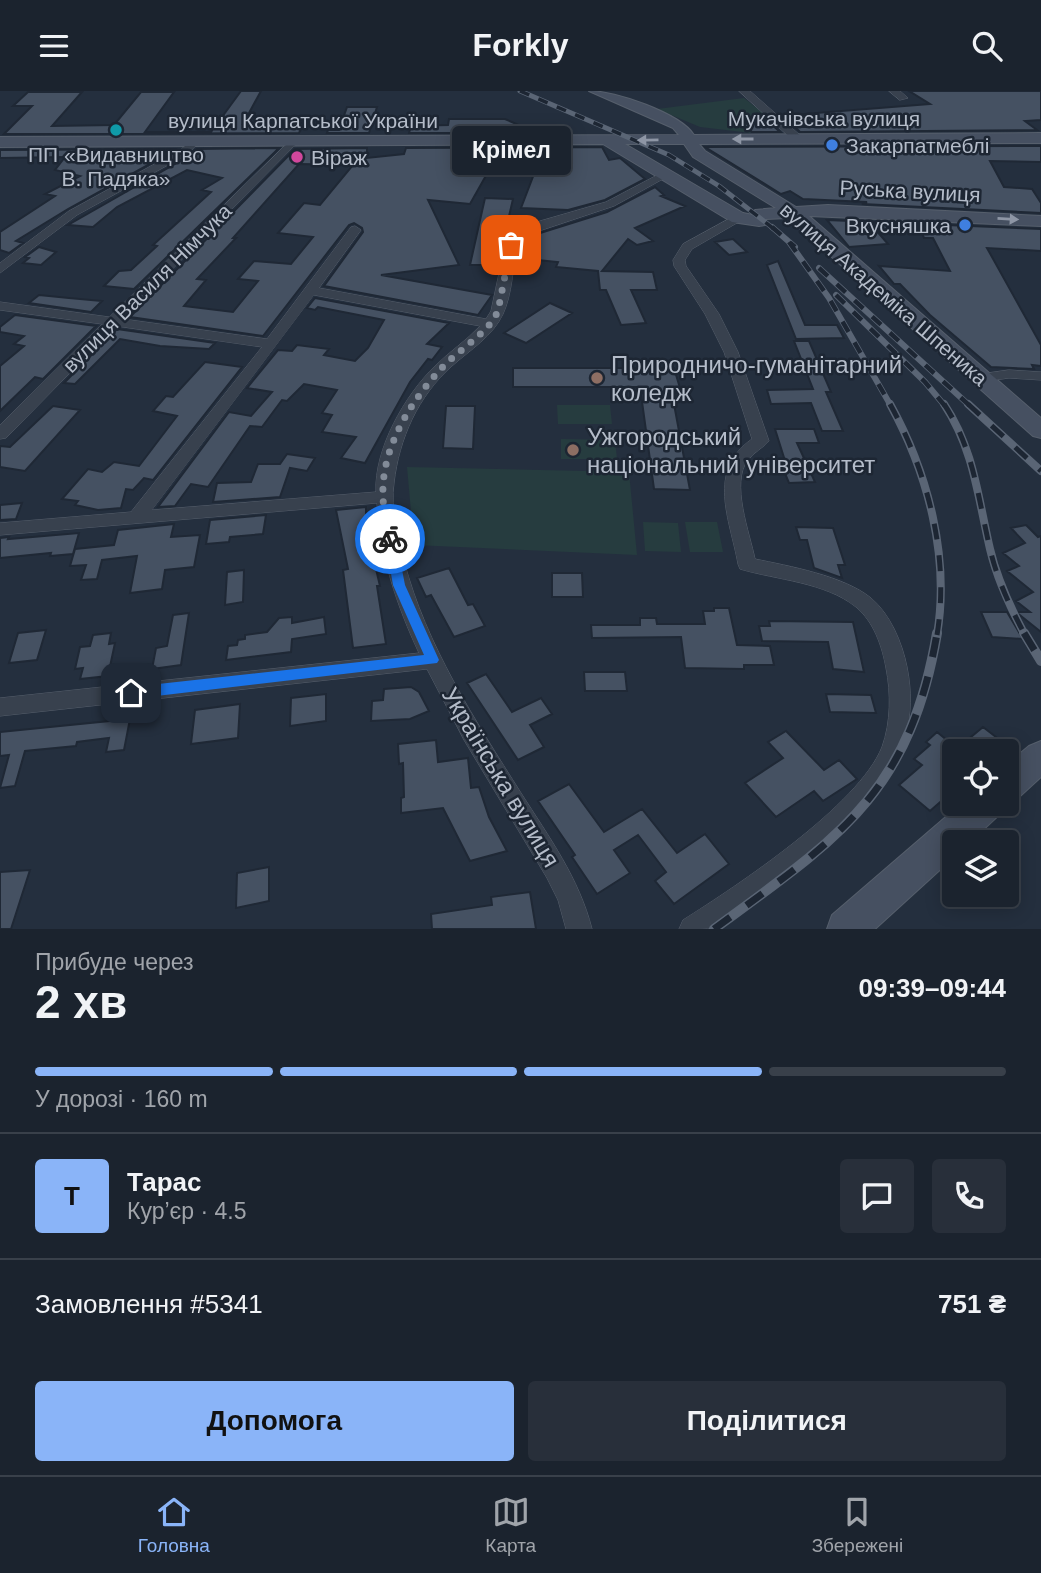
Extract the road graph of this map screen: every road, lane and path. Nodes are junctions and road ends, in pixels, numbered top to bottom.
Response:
1 (596, 91) edge
2 (744, 91) edge
3 (894, 91) edge
4 (903, 98) dead end
5 (1041, 138) edge
6 (689, 139) junction
7 (798, 139) junction
8 (607, 140) junction
9 (195, 141) junction
10 (293, 141) junction
11 (0, 142) edge
12 (667, 174) junction
13 (762, 217) junction
14 (1041, 221) edge
15 (355, 230) dead end
16 (0, 269) edge
17 (311, 290) junction
18 (0, 306) edge
19 (112, 322) junction
20 (490, 324) junction
21 (271, 344) junction
22 (1041, 376) edge
23 (981, 378) junction
24 (1041, 431) edge
25 (0, 434) edge
26 (383, 497) junction
27 (137, 517) junction
28 (0, 529) edge
29 (432, 660) junction
30 (0, 707) edge
31 (1041, 756) edge
32 (1019, 775) edge
33 (973, 816) edge
34 (579, 929) edge
35 (692, 929) edge
36 (846, 929) edge

1 - 6 main road
2 - 7 street
3 - 4 street
5 - 7 main road, Мукачівська вулиця
7 -> 6 main road, Мукачівська вулиця
6 -> 8 main road, Мукачівська вулиця
6 - 13 main road, вулиця Академіка Шпеника
8 - 10 main road, вулиця Карпатської України
8 - 12 main road
9 - 10 main road, вулиця Карпатської України
9 - 11 main road, вулиця Карпатської України
9 - 16 street
10 - 19 street, вулиця Василя Німчука
12 - 13 main road
12 - 20 street, Українська вулиця
13 -> 14 main road, Руська вулиця
13 - 23 main road, вулиця Академіка Шпеника
13 - 35 street
15 - 17 street
17 - 20 street
17 - 21 street
18 - 19 street
19 - 21 street
19 - 25 street, вулиця Василя Німчука
20 - 26 street, Українська вулиця
21 - 27 street
22 - 23 street
23 - 24 main road, вулиця Академіка Шпеника
26 - 27 street
26 - 29 street, Українська вулиця
27 - 28 street
29 - 30 street
29 - 34 street, Українська вулиця
31 - 32 main road
33 - 36 main road

